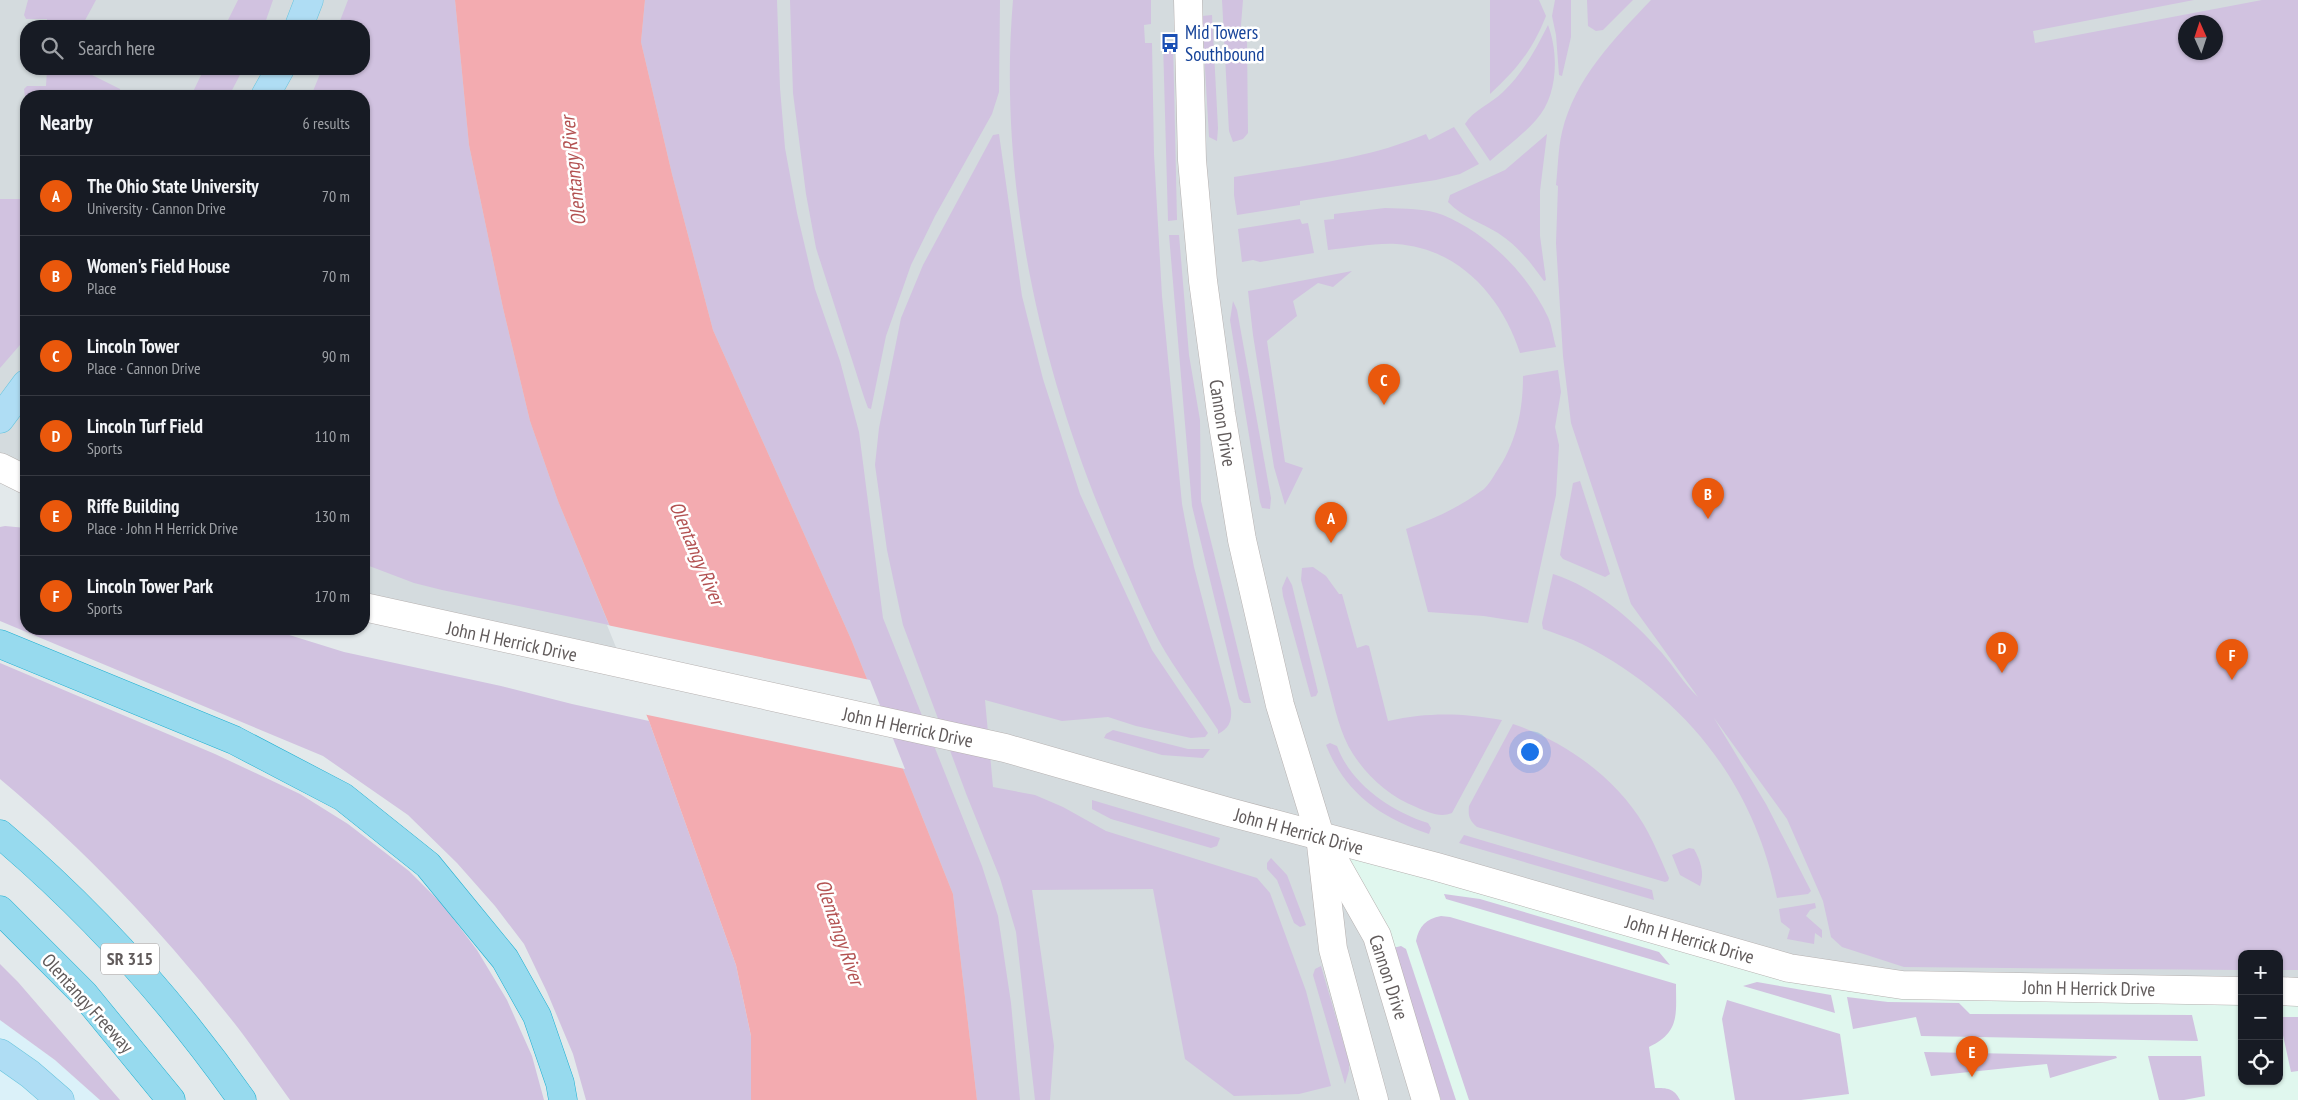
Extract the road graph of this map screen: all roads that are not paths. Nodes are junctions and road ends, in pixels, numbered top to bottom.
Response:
1 (309, 0) edge
2 (1188, 0) edge
3 (301, 20) edge
4 (277, 75) edge
5 (268, 90) edge
6 (20, 392) edge
7 (0, 419) edge
8 (0, 467) edge
9 (20, 477) edge
10 (370, 608) edge
11 (0, 644) edge
12 (0, 834) edge
13 (1320, 836) junction
14 (0, 910) edge
15 (2238, 991) edge
16 (2283, 991) edge
17 (2298, 992) edge
18 (0, 1053) edge
19 (60, 1100) edge
20 (171, 1100) edge
21 (242, 1100) edge
22 (562, 1100) edge
23 (1374, 1100) edge
24 (1426, 1100) edge

1 - 3 main road
2 - 13 street, Cannon Drive
4 - 5 main road
6 - 7 main road
8 - 9 street
10 - 13 street, John H Herrick Drive
11 - 22 highway
12 - 21 highway, SR 315
13 - 15 street, John H Herrick Drive
13 - 23 street, Cannon Drive
13 - 24 street, Cannon Drive
14 - 20 highway, Olentangy Freeway / SR 315
16 - 17 street
18 - 19 main road

